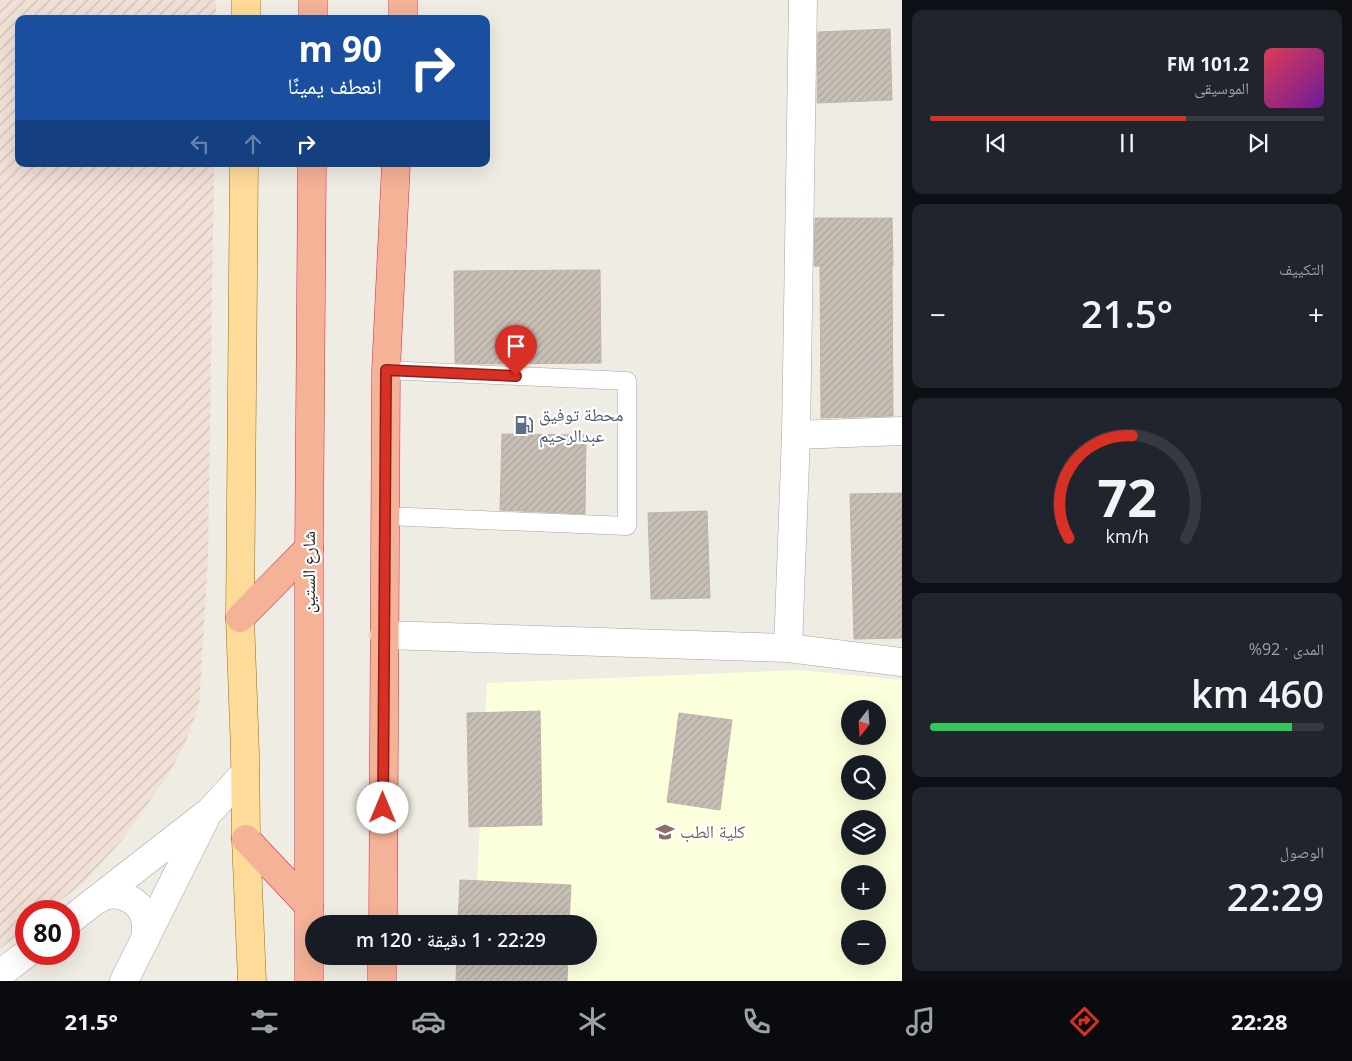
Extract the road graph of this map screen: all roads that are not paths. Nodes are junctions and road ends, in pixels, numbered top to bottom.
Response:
1 (246, 0) edge
2 (313, 0) edge
3 (403, 0) edge
4 (803, 0) edge
5 (246, 15) edge
6 (313, 15) edge
7 (403, 15) edge
8 (244, 167) edge
9 (312, 167) edge
10 (396, 167) edge
11 (386, 370) junction
12 (902, 431) edge
13 (796, 435) junction
14 (385, 516) junction
15 (309, 548) junction
16 (240, 618) junction
17 (384, 635) junction
18 (788, 648) junction
19 (902, 662) edge
20 (245, 773) junction
21 (210, 811) junction
22 (246, 839) junction
23 (93, 902) junction
24 (308, 906) junction
25 (80, 912) edge
26 (383, 915) edge
27 (144, 940) junction
28 (15, 962) edge
29 (382, 965) edge
30 (0, 974) edge
31 (124, 981) edge
32 (252, 981) edge
33 (309, 981) edge
34 (382, 981) edge

1 - 5 main road
2 - 6 highway
3 - 7 highway
4 - 13 street
8 - 16 main road
9 - 15 highway, شارع الستين
10 - 11 highway
11 - 14 highway
11 - 14 lane
12 - 13 street
13 - 18 street
14 - 17 highway
15 - 16 highway
15 - 24 highway, شارع الستين
16 - 20 main road
17 - 18 street
17 - 26 highway
18 - 19 street
20 - 21 street
20 - 22 main road
21 - 23 street
21 - 27 street
22 - 24 highway
22 - 32 main road
23 - 25 street
23 - 27 street
24 - 33 highway, شارع الستين
27 - 31 street
28 - 30 street
29 - 34 highway

